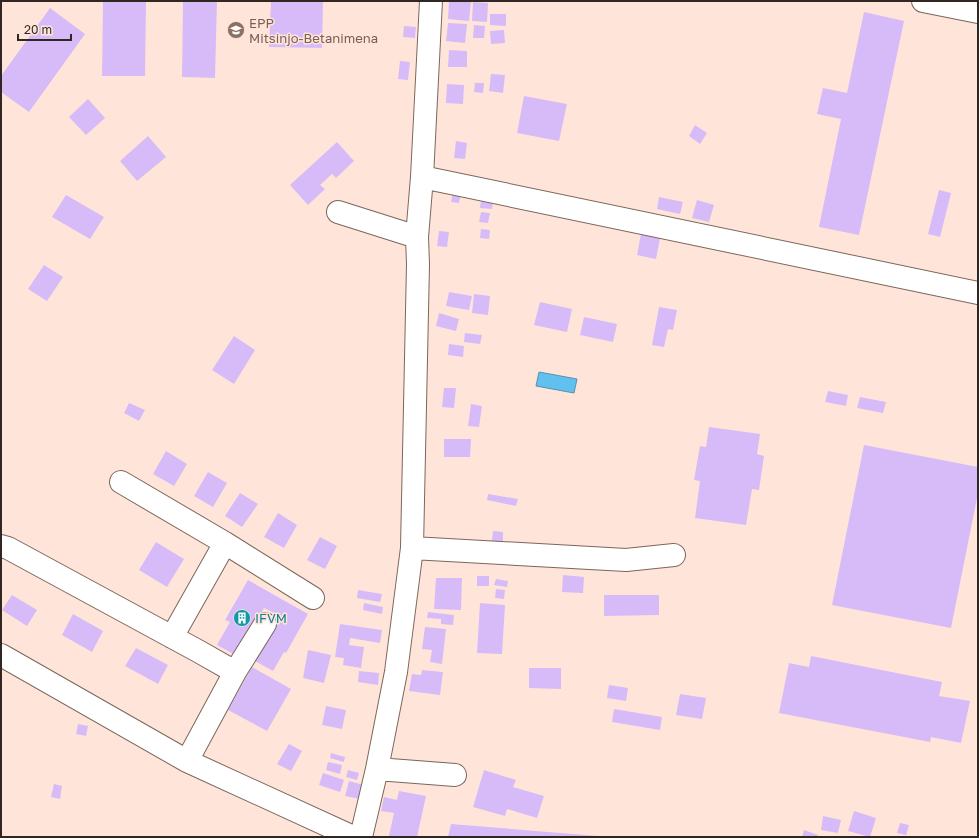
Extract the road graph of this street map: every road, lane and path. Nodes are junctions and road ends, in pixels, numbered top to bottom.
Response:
1 (431, 1) edge
2 (923, 1) edge
3 (978, 12) edge
4 (422, 177) junction
5 (338, 212) dead end
6 (417, 237) junction
7 (978, 293) edge
8 (121, 482) dead end
9 (225, 543) junction
10 (1, 546) edge
11 (412, 548) junction
12 (674, 555) dead end
13 (313, 598) dead end
14 (265, 624) dead end
15 (172, 637) junction
16 (1, 655) edge
17 (235, 672) junction
18 (187, 761) junction
19 (377, 768) junction
20 (455, 775) dead end
21 (354, 837) edge
22 (361, 837) edge

1 - 4 street
2 - 3 street
4 - 6 street
4 - 7 street
5 - 6 street
6 - 11 street
8 - 9 street
9 - 13 street
9 - 15 street
10 - 15 street
11 - 12 street
11 - 19 street
14 - 17 street
15 - 17 street
16 - 18 street
17 - 18 street
18 - 21 street
19 - 20 street
19 - 22 street

